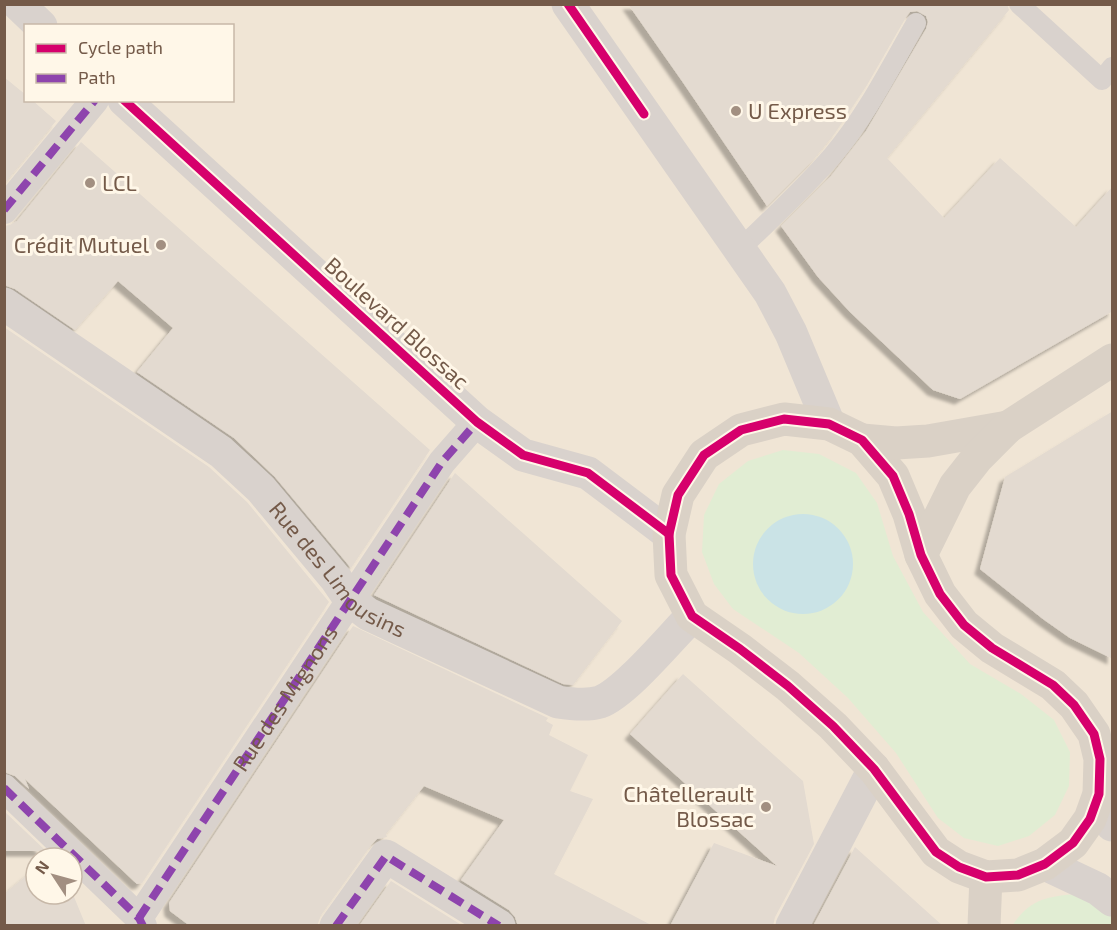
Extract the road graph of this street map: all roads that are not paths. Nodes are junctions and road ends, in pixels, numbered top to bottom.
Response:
1 (18, 4) edge
2 (568, 4) edge
3 (1019, 4) edge
4 (39, 24) edge
5 (916, 24) dead end
6 (1113, 67) edge
7 (93, 102) edge
8 (126, 102) edge
9 (4, 210) edge
10 (740, 250) junction
11 (4, 304) edge
12 (1113, 360) edge
13 (477, 422) junction
14 (829, 424) junction
15 (1008, 427) junction
16 (862, 440) junction
17 (669, 534) junction
18 (921, 555) junction
19 (351, 601) junction
20 (692, 616) junction
21 (1103, 733) edge
22 (874, 769) junction
23 (4, 788) edge
24 (1099, 794) junction
25 (1113, 825) edge
26 (1045, 864) junction
27 (986, 877) junction
28 (1113, 900) edge
29 (141, 922) edge
30 (336, 926) edge
31 (500, 926) edge
32 (792, 926) edge
33 (984, 926) edge

1 - 4 main road
2 - 10 main road
3 - 6 lane
5 - 10 lane
7 - 9 street
8 - 13 main road, Boulevard Blossac
10 - 14 main road
11 - 19 main road, Rue des Limousins
12 - 15 main road
13 - 17 main road, Boulevard Blossac
13 - 19 street, Rue des Mignons
14 - 16 main road
14 - 17 main road
15 - 16 main road
15 - 18 main road
16 - 18 main road
17 - 20 main road
18 - 21 main road
19 - 20 main road, Rue des Limousins
19 - 29 street, Rue des Mignons
20 - 22 main road
21 - 24 main road
22 - 27 main road
22 - 32 main road
23 - 29 street
24 - 25 main road
24 - 26 main road
26 - 27 main road
26 - 28 main road
27 - 33 main road
30 - 31 main road

